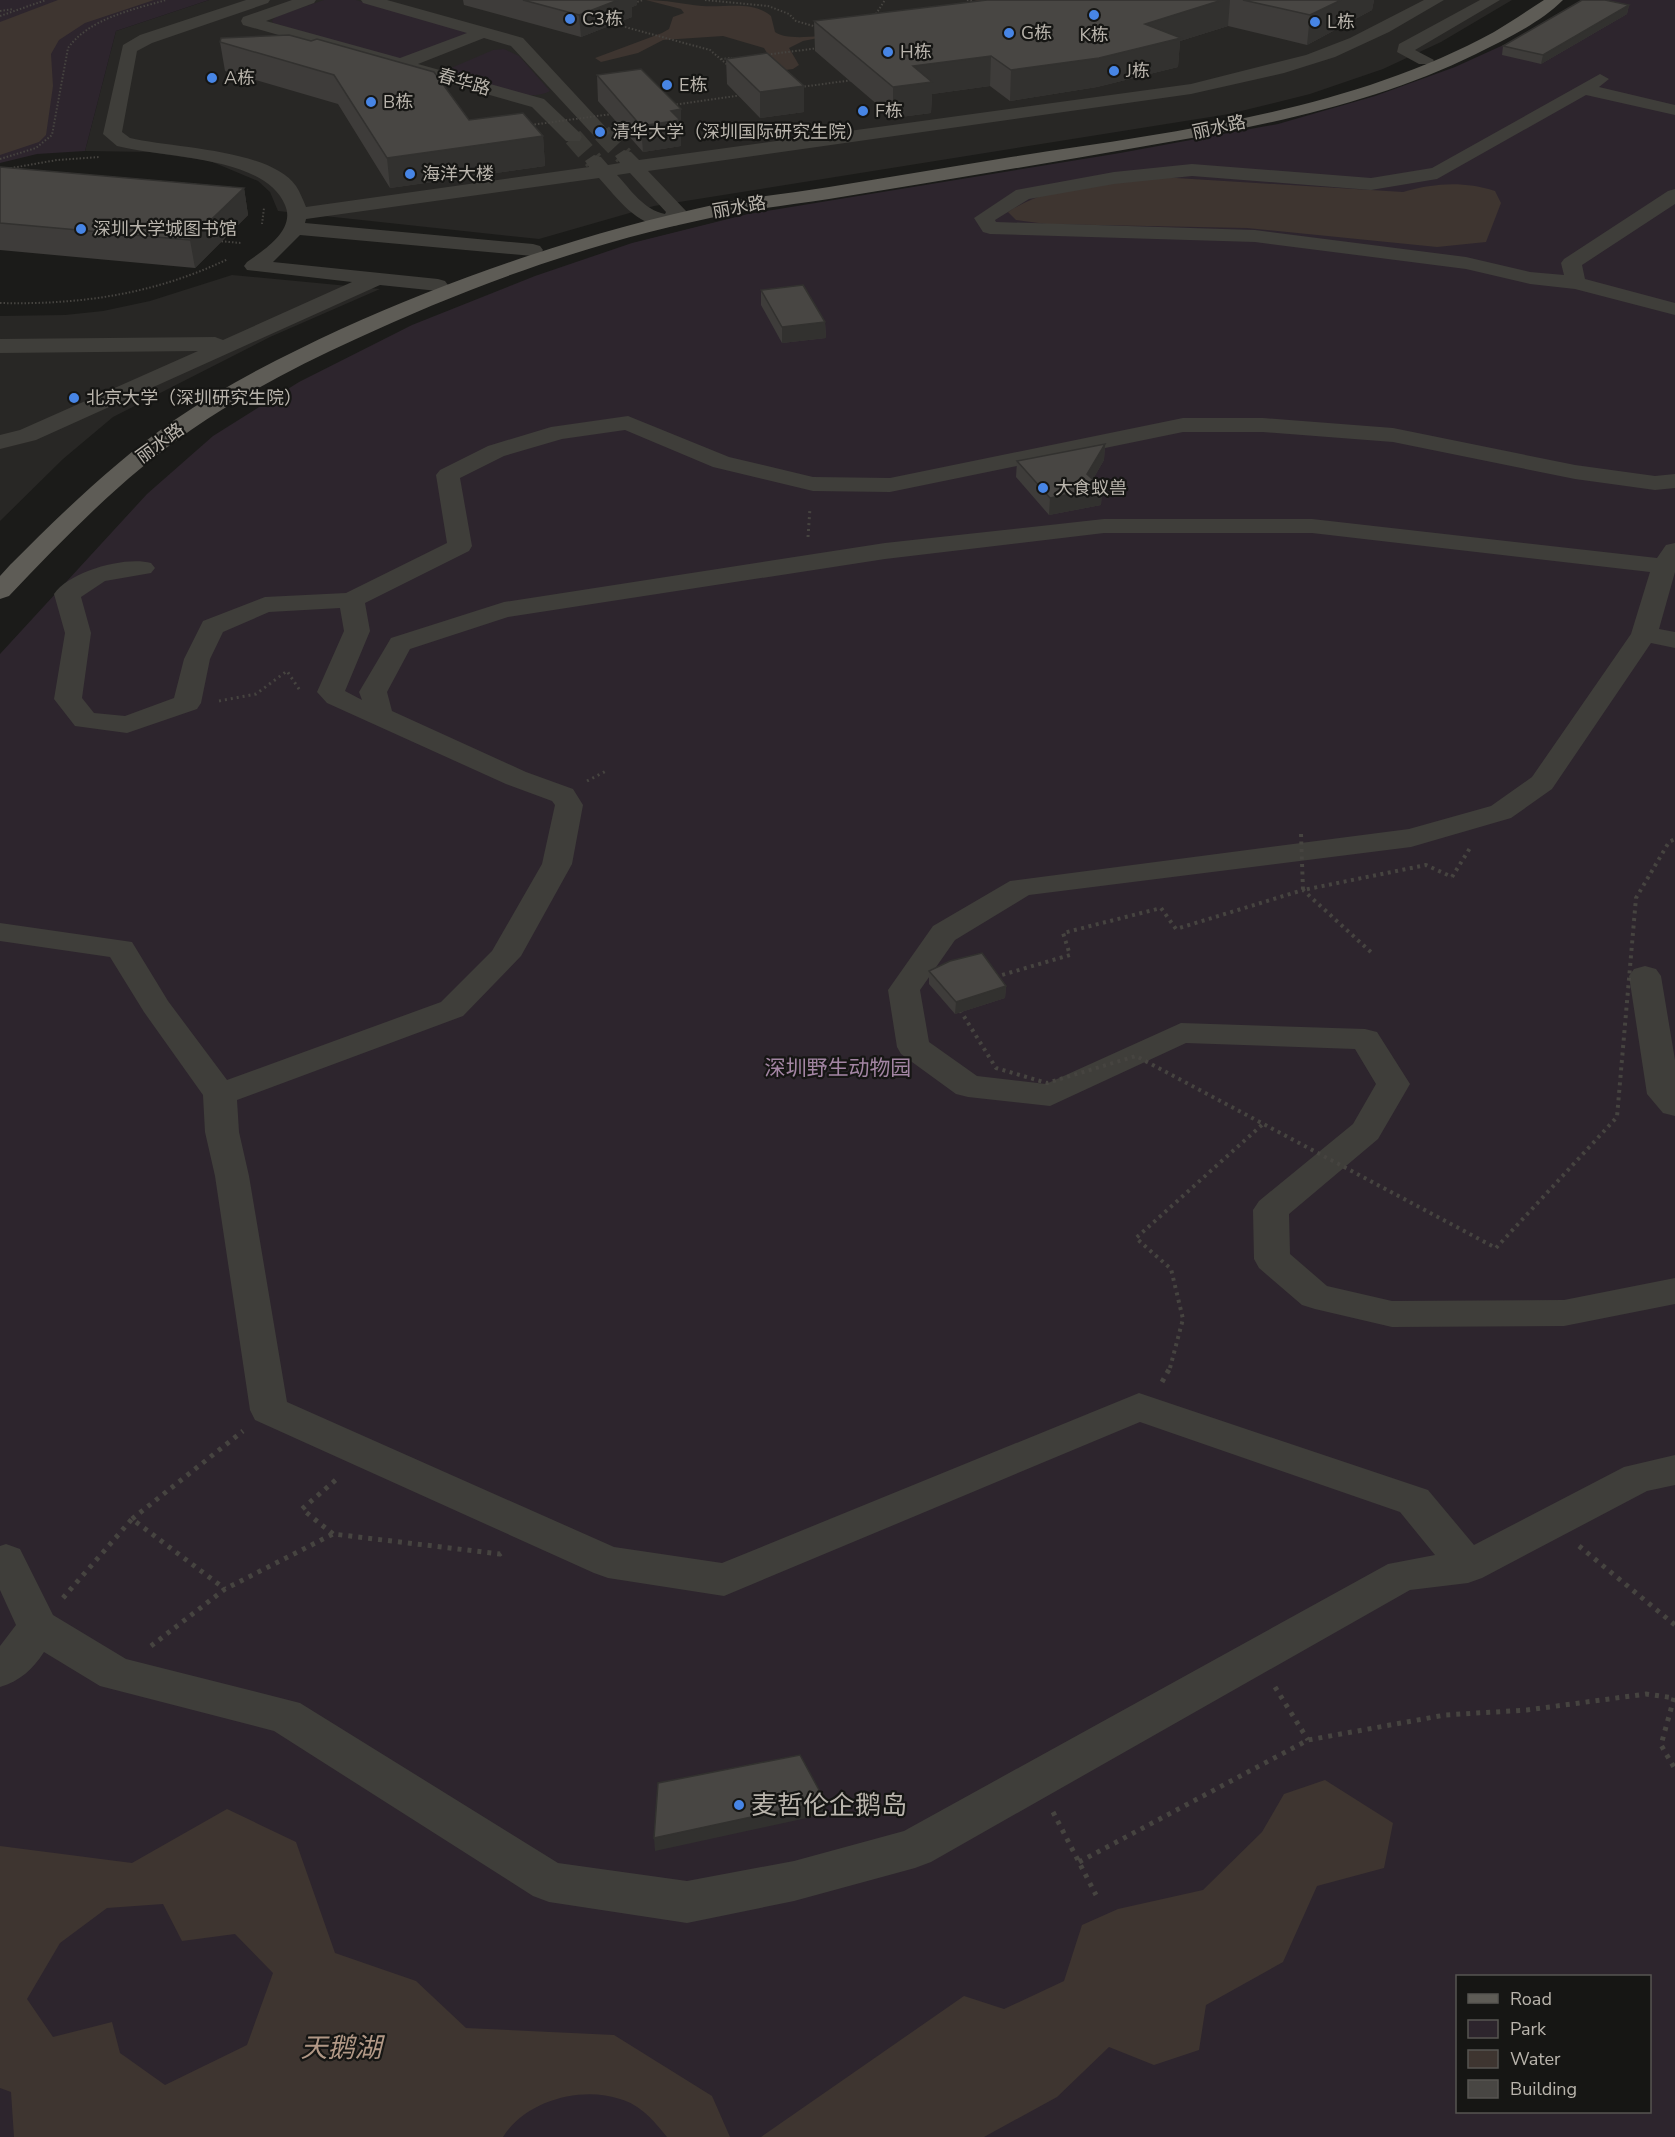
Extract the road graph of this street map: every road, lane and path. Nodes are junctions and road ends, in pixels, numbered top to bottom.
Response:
1 (46, 0) edge
2 (166, 0) edge
3 (262, 0) edge
4 (271, 0) edge
5 (369, 0) edge
6 (705, 0) edge
7 (885, 0) edge
8 (967, 0) edge
9 (1436, 0) edge
10 (1492, 0) edge
11 (1534, 0) edge
12 (1555, 0) edge
13 (641, 1) edge
14 (300, 3) edge
15 (633, 4) dead end
16 (987, 5) edge
17 (20, 9) junction
18 (0, 11) edge
19 (0, 16) edge
20 (868, 19) edge
21 (625, 27) dead end
22 (821, 28) edge
23 (485, 32) junction
24 (509, 39) junction
25 (822, 48) edge
26 (754, 56) edge
27 (732, 58) edge
28 (721, 59) junction
29 (1425, 60) junction
30 (401, 64) junction
31 (730, 66) edge
32 (425, 71) junction
33 (856, 80) edge
34 (791, 88) edge
35 (748, 95) edge
36 (572, 102) junction
37 (544, 105) junction
38 (667, 106) edge
39 (1675, 110) edge
40 (622, 113) edge
41 (531, 125) edge
42 (602, 133) tunnel mouth
43 (573, 137) tunnel mouth
44 (0, 159) edge
45 (629, 162) junction
46 (599, 166) junction
47 (1675, 195) edge
48 (262, 202) dead end
49 (673, 216) junction
50 (648, 217) junction
51 (296, 221) junction
52 (262, 226) dead end
53 (214, 240) edge
54 (533, 250) junction
55 (240, 251) dead end
56 (235, 254) dead end
57 (379, 278) junction
58 (1576, 283) junction
59 (438, 285) junction
60 (0, 303) edge
61 (1675, 309) edge
62 (229, 344) junction
63 (0, 346) edge
64 (0, 442) edge
65 (1675, 481) edge
66 (813, 484) junction
67 (1669, 558) edge
68 (809, 563) junction
69 (0, 567) edge
70 (142, 568) dead end
71 (0, 591) edge
72 (351, 600) junction
73 (1644, 634) junction
74 (1675, 640) edge
75 (187, 703) junction
76 (343, 704) junction
77 (380, 716) junction
78 (1301, 834) dead end
79 (1675, 839) edge
80 (1452, 877) dead end
81 (1303, 890) junction
82 (0, 932) edge
83 (1373, 954) dead end
84 (1645, 976) dead end
85 (987, 980) edge
86 (962, 999) edge
87 (220, 1094) junction
88 (1675, 1105) edge
89 (1263, 1124) junction
90 (1675, 1291) edge
91 (1139, 1407) junction
92 (270, 1410) junction
93 (366, 1454) junction
94 (1675, 1470) edge
95 (132, 1519) junction
96 (1551, 1523) junction
97 (534, 1529) junction
98 (333, 1534) junction
99 (6, 1560) dead end
100 (1468, 1567) junction
101 (225, 1589) junction
102 (1675, 1625) edge
103 (38, 1627) junction
104 (1256, 1656) junction
105 (0, 1670) edge
106 (115, 1674) junction
107 (1675, 1698) edge
108 (1308, 1740) junction
109 (1675, 1769) edge
110 (1036, 1780) junction
111 (1079, 1862) junction
112 (1096, 1895) dead end

1 - 17 path
2 - 44 path
3 - 51 street
4 - 14 street, 春华路
5 - 23 street
6 - 22 path
7 - 20 path
8 - 16 path
9 - 45 street
10 - 29 street
11 - 29 main road, 丽水路
12 - 49 main road, 丽水路
13 - 15 path
14 - 30 street, 春华路
17 - 18 path
17 - 19 path
21 - 28 path
23 - 24 street
23 - 30 street
24 - 32 street
24 - 36 street
25 - 26 path
27 - 28 path
28 - 31 path
29 - 49 main road, 丽水路
30 - 32 street, 春华路
32 - 37 street, 春华路
33 - 34 path, bridge
35 - 38 path, bridge
36 - 37 street
36 - 42 street
37 - 43 street
39 - 58 street
40 - 41 path, bridge
45 - 46 street
45 - 49 street
46 - 50 street
46 - 51 street
47 - 58 street
48 - 52 path
49 - 50 main road, 丽水路
49 - 71 main road, 丽水路
50 - 54 main road, 丽水路
51 - 54 street
51 - 57 street
53 - 55 path
54 - 59 main road, 丽水路
56 - 60 path
57 - 59 street
57 - 62 street
58 - 61 street
59 - 69 main road, 丽水路
62 - 63 street
62 - 64 street
65 - 66 street
66 - 68 path
66 - 72 street
67 - 68 street
67 - 73 street
68 - 77 street
70 - 75 street
72 - 75 street
72 - 76 street
73 - 74 street
73 - 90 street
75 - 76 path
76 - 77 street
77 - 87 street
78 - 81 path, bridge
79 - 89 path, bridge
80 - 81 path, bridge
81 - 83 path
81 - 85 path
82 - 87 street
84 - 88 street
86 - 89 path, bridge
87 - 92 street
89 - 91 path
91 - 97 street
91 - 100 street
92 - 93 street
92 - 95 path
93 - 97 street
93 - 98 path
94 - 96 street
95 - 101 path
95 - 103 path
96 - 100 street
96 - 102 path
97 - 98 path
98 - 101 path
99 - 103 street
100 - 104 street
101 - 106 path
103 - 105 street
103 - 106 street
104 - 108 path
104 - 110 street
106 - 110 street
107 - 108 path
107 - 109 path
108 - 111 path
110 - 111 path
111 - 112 path

